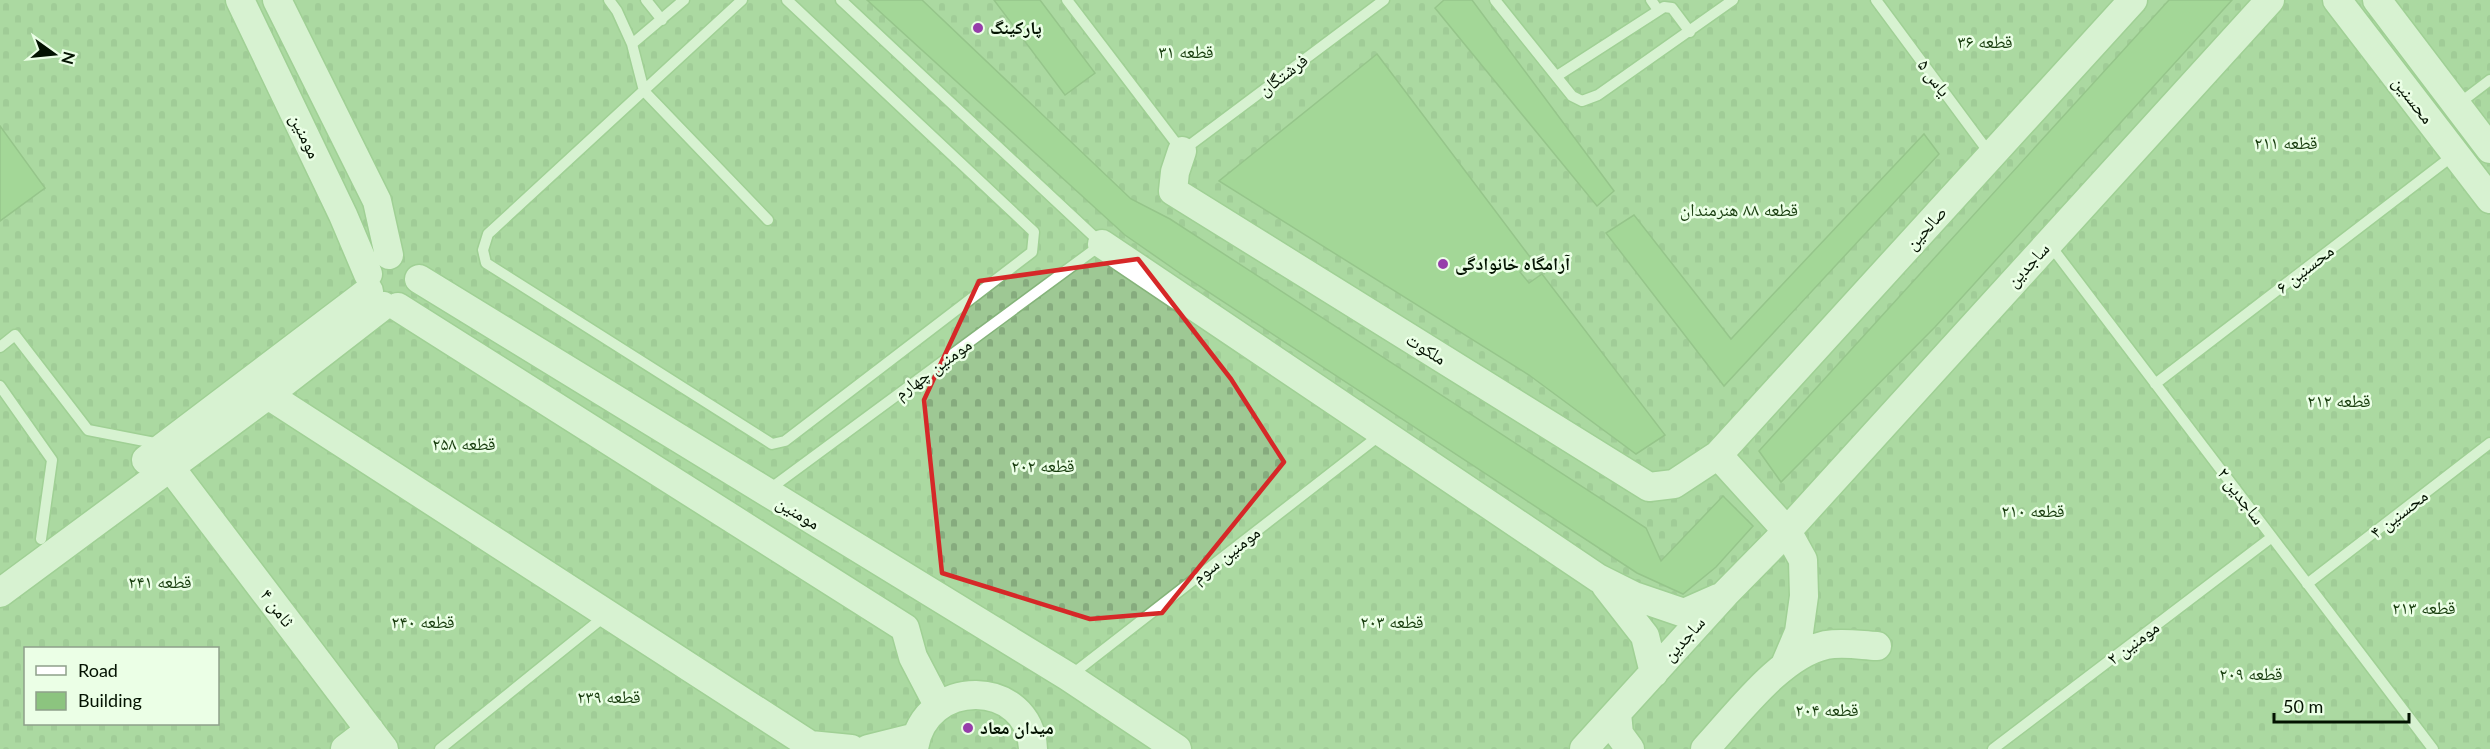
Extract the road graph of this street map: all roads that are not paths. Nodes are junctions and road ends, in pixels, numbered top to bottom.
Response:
1 (240, 0) edge
2 (277, 0) edge
3 (609, 0) edge
4 (646, 0) edge
5 (684, 0) edge
6 (742, 0) edge
7 (787, 0) edge
8 (841, 0) edge
9 (1067, 0) edge
10 (1384, 0) edge
11 (1652, 0) edge
12 (1733, 0) edge
13 (1876, 0) edge
14 (2133, 0) edge
15 (2271, 0) edge
16 (2337, 0) edge
17 (2377, 0) edge
18 (1498, 1) edge
19 (1659, 10) junction
20 (662, 20) junction
21 (1690, 32) junction
22 (632, 44) junction
23 (1557, 76) junction
24 (2490, 80) edge
25 (644, 91) junction
26 (2456, 105) junction
27 (2490, 150) edge
28 (1182, 151) junction
29 (2455, 154) junction
30 (1992, 157) junction
31 (2490, 199) edge
32 (377, 201) junction
33 (343, 215) junction
34 (768, 220) dead end
35 (2048, 243) junction
36 (1102, 244) junction
37 (389, 255) junction
38 (419, 279) junction
39 (379, 294) junction
40 (0, 347) edge
41 (2155, 384) junction
42 (0, 386) edge
43 (268, 395) junction
44 (1383, 433) junction
45 (2490, 443) edge
46 (168, 456) junction
47 (1718, 456) junction
48 (764, 493) junction
49 (1787, 531) junction
50 (2272, 537) junction
51 (41, 539) junction
52 (0, 563) edge
53 (1598, 578) junction
54 (2307, 584) junction
55 (0, 592) edge
56 (1725, 594) junction
57 (607, 615) junction
58 (1876, 646) dead end
59 (1785, 665) junction
60 (1654, 673) junction
61 (1069, 677) junction
62 (938, 705) junction
63 (1617, 713) junction
64 (377, 740) edge
65 (915, 743) edge
66 (345, 749) edge
67 (440, 749) edge
68 (851, 749) edge
69 (868, 749) edge
70 (1033, 749) edge
71 (1177, 749) edge
72 (1584, 749) edge
73 (1630, 749) edge
74 (1706, 749) edge
75 (1993, 749) edge
76 (2433, 749) edge

1 - 33 street, مومنین
2 - 32 street, مومنین
3 - 22 lane
4 - 20 lane
5 - 20 lane
6 - 25 lane
7 - 25 lane
8 - 36 lane
9 - 28 lane
10 - 28 lane, فرشتگان
11 - 19 lane
12 - 21 lane
13 - 30 lane, یاس ۵
14 - 30 street, صالحین
15 - 35 street, ساجدین
16 - 29 street, محسنین
17 - 26 street, محسنین
18 - 23 lane
19 - 21 lane
19 - 23 lane
20 - 22 lane
21 - 23 lane
22 - 25 lane
24 - 26 lane
25 - 34 lane
26 - 27 street, محسنین
28 - 47 street, ملکوت
29 - 31 street, محسنین
29 - 41 lane, محسنین ۶
30 - 47 street, صالحین
32 - 33 street
32 - 37 street, مومنین
33 - 39 street, مومنین
35 - 41 lane, ساجدین ۲
35 - 49 street, ساجدین
36 - 44 street
36 - 48 lane, مومنین چهارم
37 - 38 street
37 - 39 street
38 - 39 street
38 - 48 street, مومنین
39 - 43 street
39 - 46 street
39 - 62 street
40 - 46 lane
41 - 50 lane, ساجدین ۲
42 - 51 lane
43 - 46 street
43 - 57 street
44 - 53 street
44 - 61 lane, مومنین سوم
45 - 54 lane, محسنین ۴
46 - 51 street
46 - 55 street
46 - 64 street, ثامن ۴
47 - 49 street
48 - 61 street, مومنین
49 - 56 street, ساجدین
49 - 59 street
50 - 54 lane, ساجدین ۲
50 - 75 lane, مومنین ۲
51 - 52 street
53 - 56 street
53 - 60 street
54 - 76 lane, ساجدین ۲
56 - 60 street, ساجدین
57 - 67 lane
57 - 68 street
58 - 59 street
59 - 74 street
60 - 63 street, ساجدین
61 - 71 street, مومنین
62 - 65 street
62 - 70 street
63 - 72 street, ساجدین
63 - 73 street
64 - 66 street
65 - 69 street

